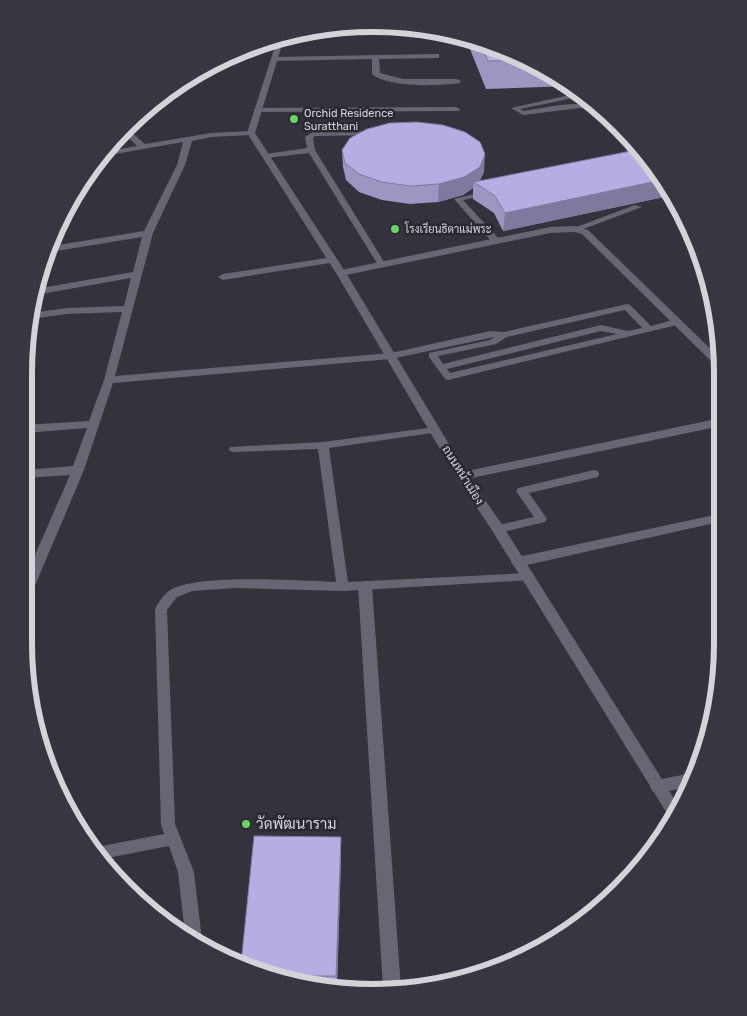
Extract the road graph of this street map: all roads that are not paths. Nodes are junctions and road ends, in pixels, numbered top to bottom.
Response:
1 (278, 46) edge
2 (436, 56) dead end
3 (375, 57) junction
4 (274, 59) junction
5 (457, 81) dead end
6 (572, 96) edge
7 (586, 107) edge
8 (456, 109) dead end
9 (257, 110) junction
10 (251, 133) junction
11 (380, 133) edge
12 (129, 135) edge
13 (188, 139) junction
14 (143, 147) junction
15 (311, 150) junction
16 (114, 152) edge
17 (266, 156) junction
18 (492, 192) edge
19 (638, 207) dead end
20 (575, 229) junction
21 (148, 233) junction
22 (496, 241) junction
23 (56, 248) edge
24 (332, 260) junction
25 (382, 265) junction
26 (341, 273) junction
27 (138, 274) junction
28 (222, 277) dead end
29 (43, 291) edge
30 (128, 309) junction
31 (38, 315) edge
32 (677, 322) junction
33 (648, 328) junction
34 (504, 335) junction
35 (432, 355) junction
36 (714, 358) edge
37 (393, 360) junction
38 (109, 380) junction
39 (714, 423) edge
40 (94, 424) junction
41 (32, 428) edge
42 (435, 430) junction
43 (323, 445) junction
44 (234, 448) dead end
45 (78, 470) junction
46 (32, 473) edge
47 (594, 474) dead end
48 (462, 476) junction
49 (714, 519) edge
50 (498, 529) junction
51 (518, 562) junction
52 (32, 576) edge
53 (528, 577) junction
54 (365, 586) junction
55 (343, 587) junction
56 (685, 781) edge
57 (658, 786) junction
58 (671, 808) edge
59 (172, 839) junction
60 (104, 852) edge
61 (193, 932) edge
62 (392, 983) edge

1 - 4 street
2 - 3 street
3 - 4 street
3 - 5 street
4 - 9 street
6 - 7 lane
8 - 9 street
9 - 10 street
10 - 13 street
10 - 17 street, ถนนหน้าเมือง
11 - 15 lane
12 - 14 street
13 - 14 street
13 - 21 street
14 - 16 street
15 - 17 lane
15 - 25 lane
17 - 24 street, ถนนหน้าเมือง
18 - 22 lane
19 - 20 lane
20 - 22 street
20 - 32 street
21 - 23 street
21 - 27 street
22 - 25 street
24 - 26 street, ถนนหน้าเมือง
24 - 28 street
25 - 26 street
26 - 37 street, ถนนหน้าเมือง
27 - 29 street
27 - 30 street
30 - 31 street
30 - 38 street
32 - 33 lane
32 - 36 street
33 - 34 lane
33 - 35 lane
34 - 35 lane
34 - 37 lane
35 - 37 lane
37 - 38 street
37 - 42 street, ถนนหน้าเมือง
38 - 40 street
39 - 48 street
40 - 41 street
40 - 45 street
42 - 43 lane
42 - 48 street, ถนนหน้าเมือง
43 - 44 lane
43 - 55 lane
45 - 46 street
45 - 52 street
47 - 50 lane
48 - 50 street, ถนนหน้าเมือง
49 - 51 street
50 - 51 street, ถนนหน้าเมือง
51 - 53 street, ถนนหน้าเมือง
53 - 54 lane
53 - 57 street, ถนนหน้าเมือง
54 - 55 lane
54 - 62 street
55 - 59 lane
56 - 57 street
57 - 58 street, ถนนหน้าเมือง
59 - 60 lane
59 - 61 lane

